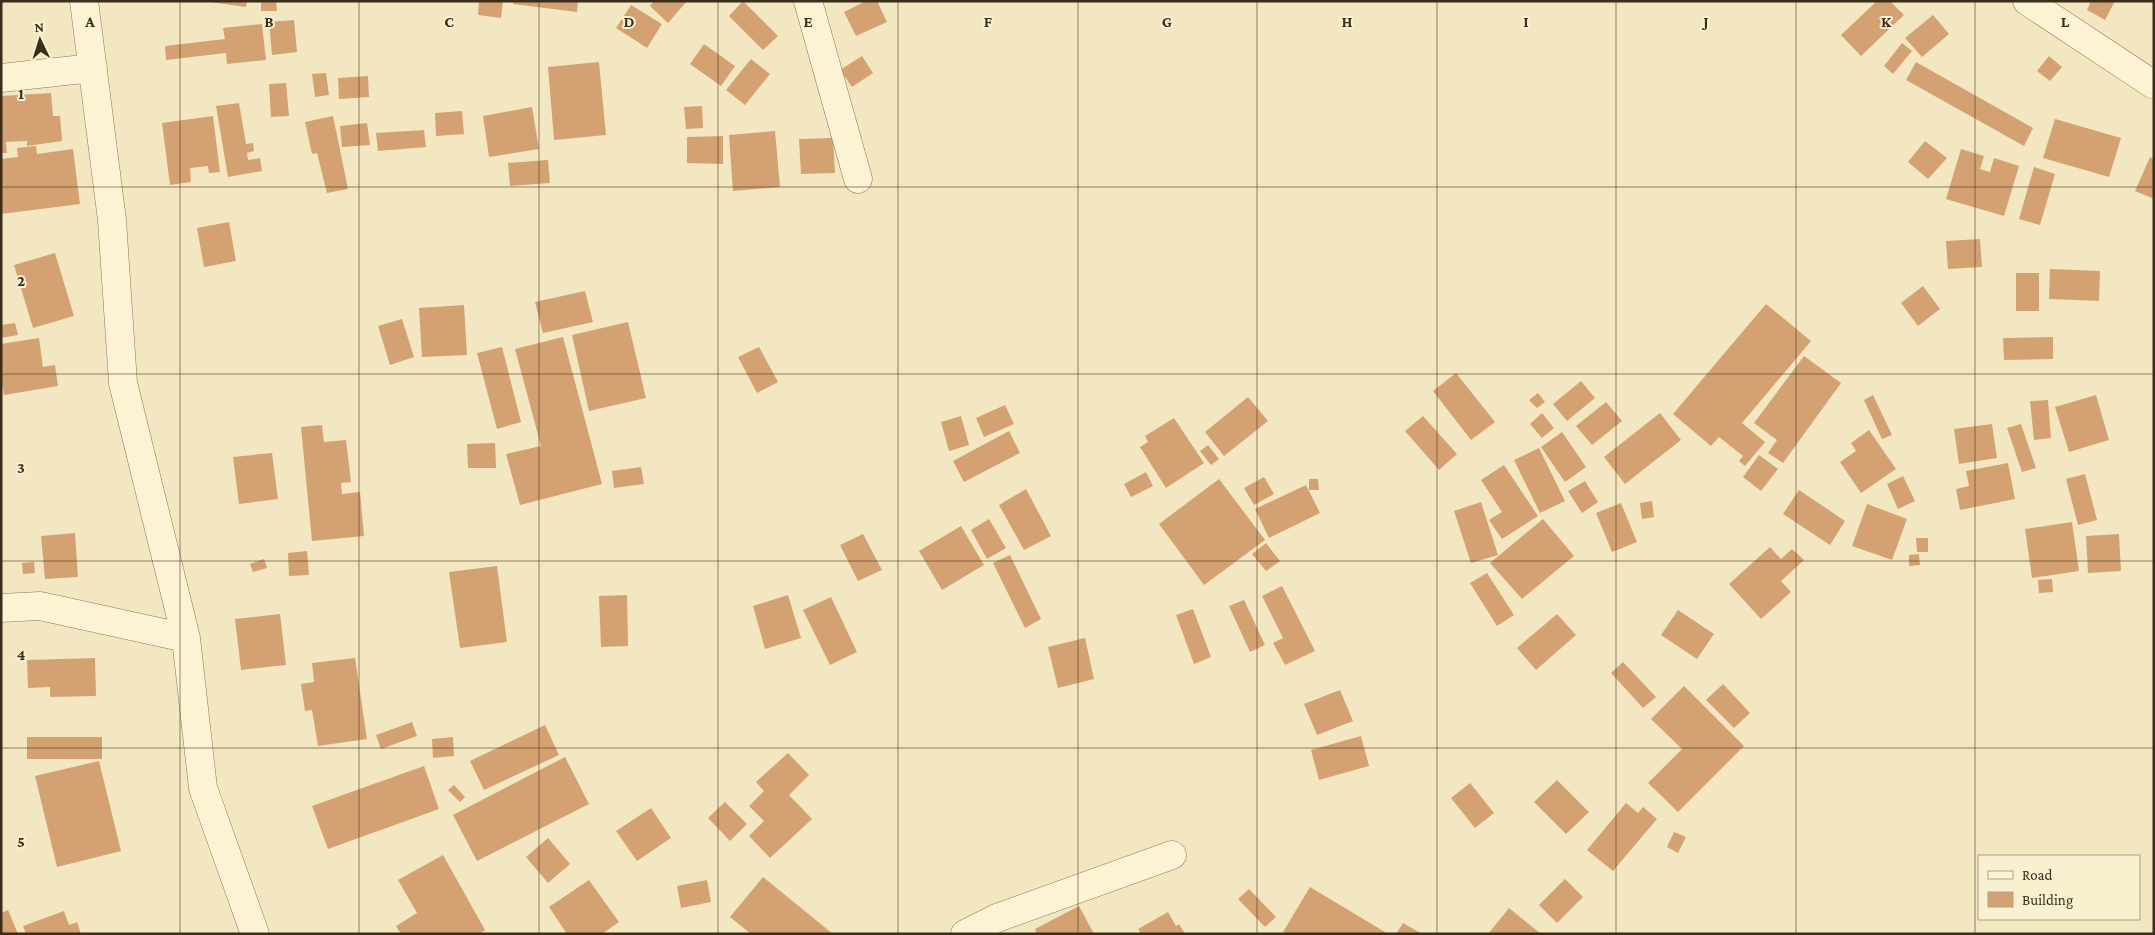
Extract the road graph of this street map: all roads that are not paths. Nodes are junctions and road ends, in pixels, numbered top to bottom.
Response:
1 (84, 1) edge
2 (808, 1) edge
3 (2027, 1) edge
4 (93, 68) junction
5 (1, 78) edge
6 (2154, 85) edge
7 (858, 178) dead end
8 (1, 608) edge
9 (186, 638) junction
10 (1172, 855) dead end
11 (255, 934) edge
12 (965, 934) edge

1 - 4 street
2 - 7 street
3 - 6 street
4 - 5 street
4 - 9 street
8 - 9 street
9 - 11 street
10 - 12 street

